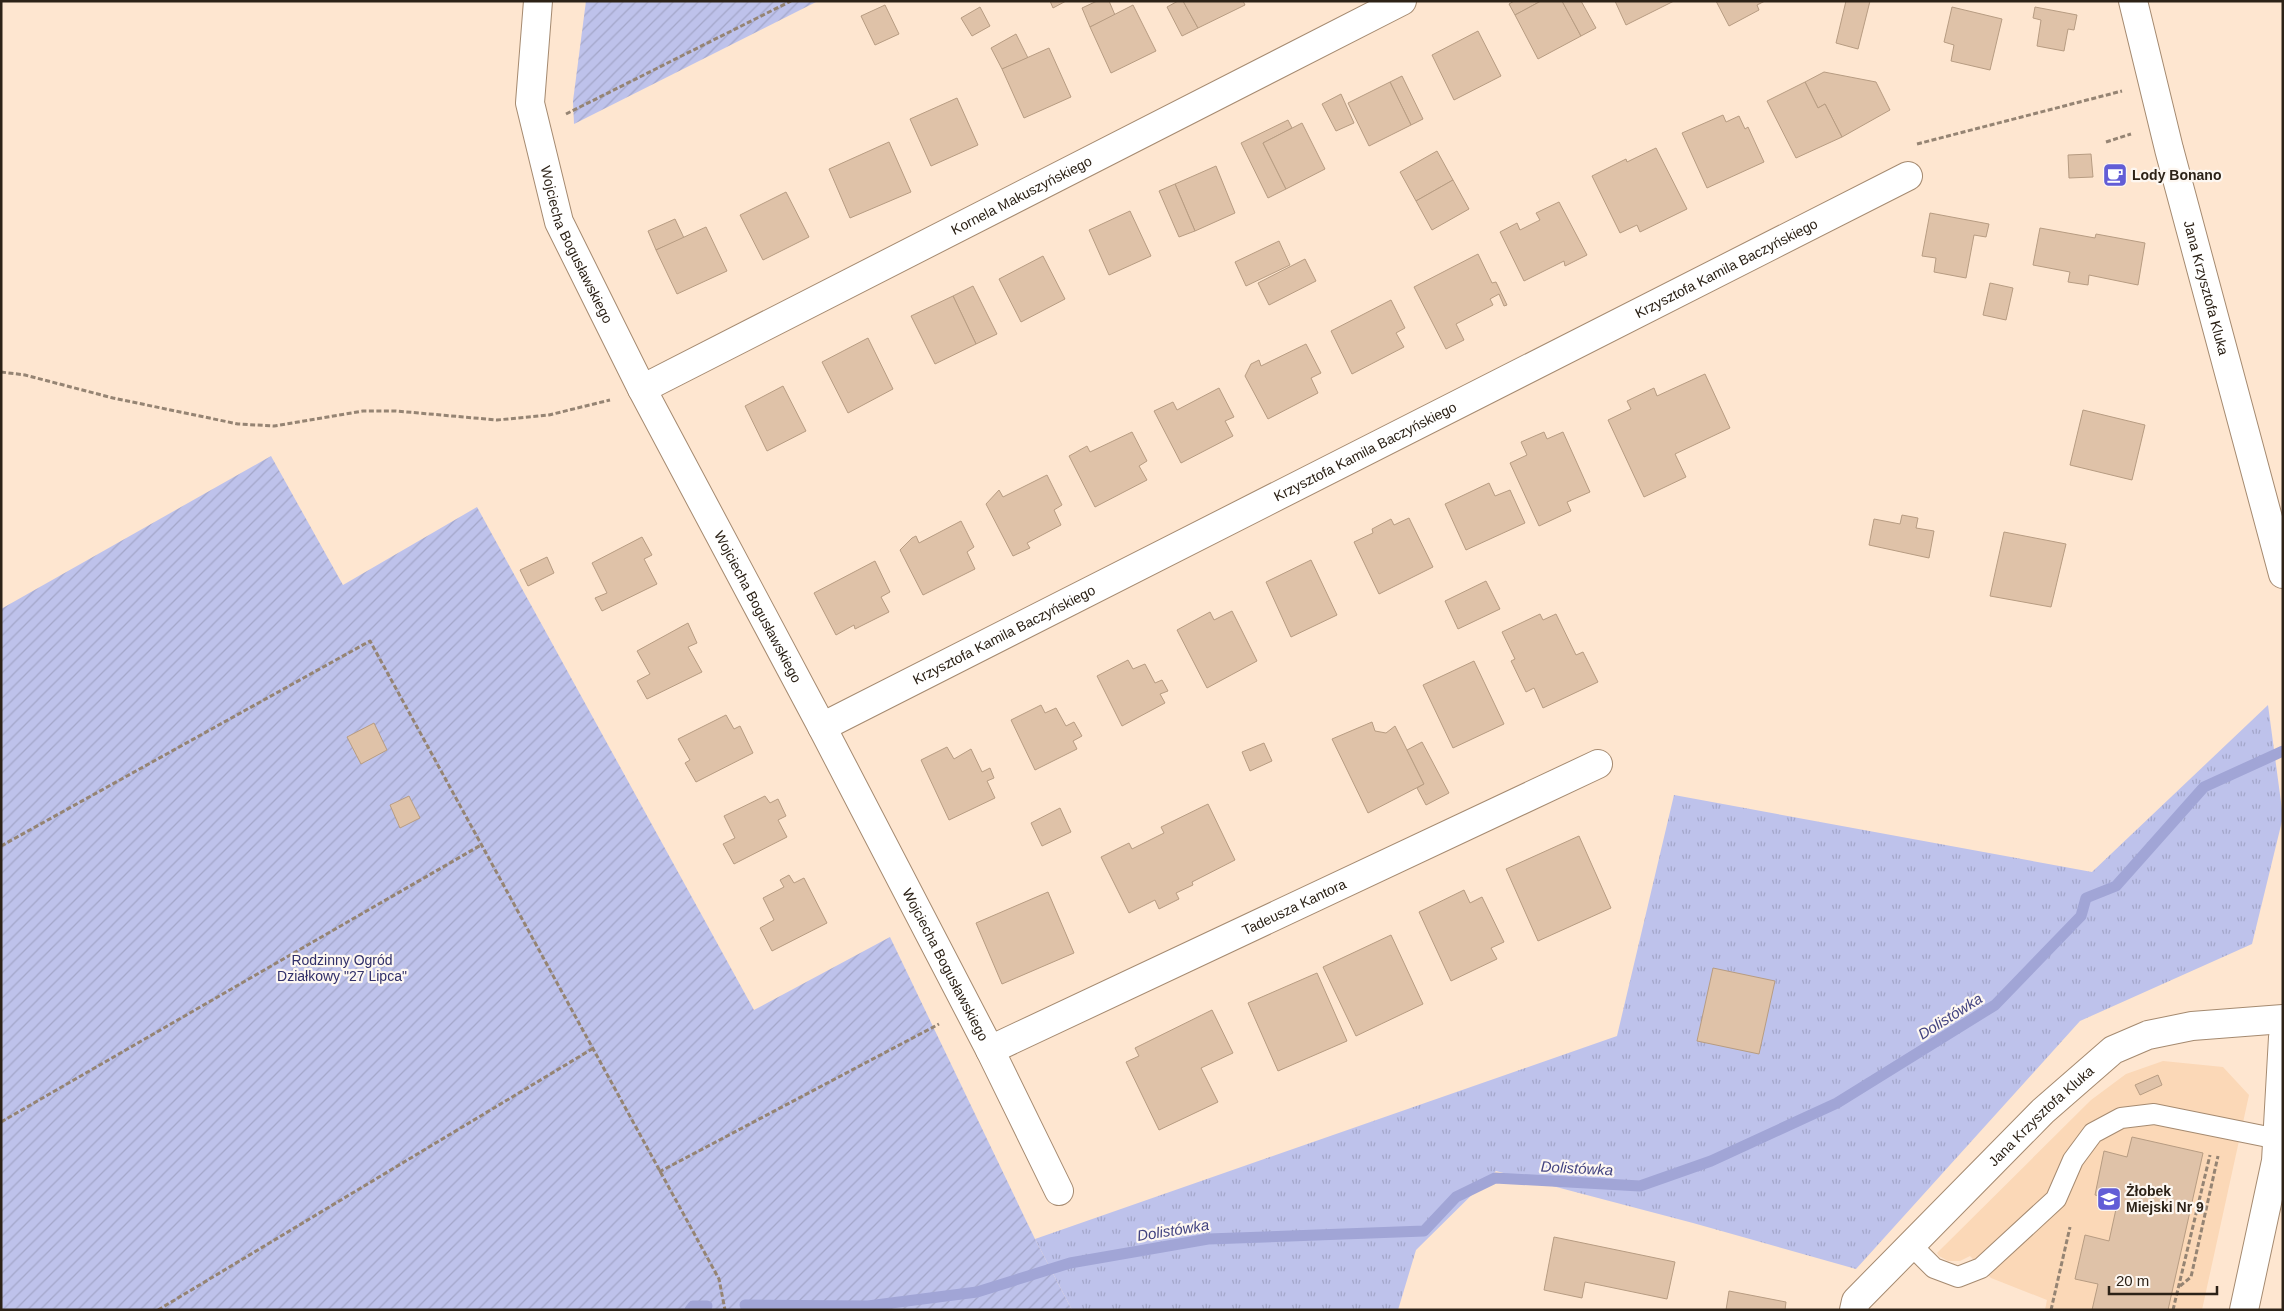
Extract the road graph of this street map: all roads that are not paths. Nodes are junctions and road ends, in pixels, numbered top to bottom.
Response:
1 (538, 1) edge
2 (1402, 1) edge
3 (2133, 1) edge
4 (1908, 176) dead end
5 (642, 390) junction
6 (2283, 574) edge
7 (822, 727) junction
8 (1598, 764) dead end
9 (2283, 1019) edge
10 (2283, 1037) edge
11 (990, 1050) junction
12 (2278, 1139) junction
13 (1059, 1191) dead end
14 (1912, 1246) junction
15 (1854, 1310) edge
16 (2244, 1310) edge

1 - 5 street, Wojciecha Bogusławskiego
2 - 5 street, Kornela Makuszyńskiego
3 - 6 street, Jana Krzysztofa Kluka
4 - 7 street, Krzysztofa Kamila Baczyńskiego
5 - 7 street, Wojciecha Bogusławskiego
7 - 11 street, Wojciecha Bogusławskiego
8 - 11 street, Tadeusza Kantora
9 - 14 street, Jana Krzysztofa Kluka
10 - 12 street
11 - 13 street, Wojciecha Bogusławskiego
12 - 14 lane
12 - 16 street
14 - 15 street, Jana Krzysztofa Kluka

